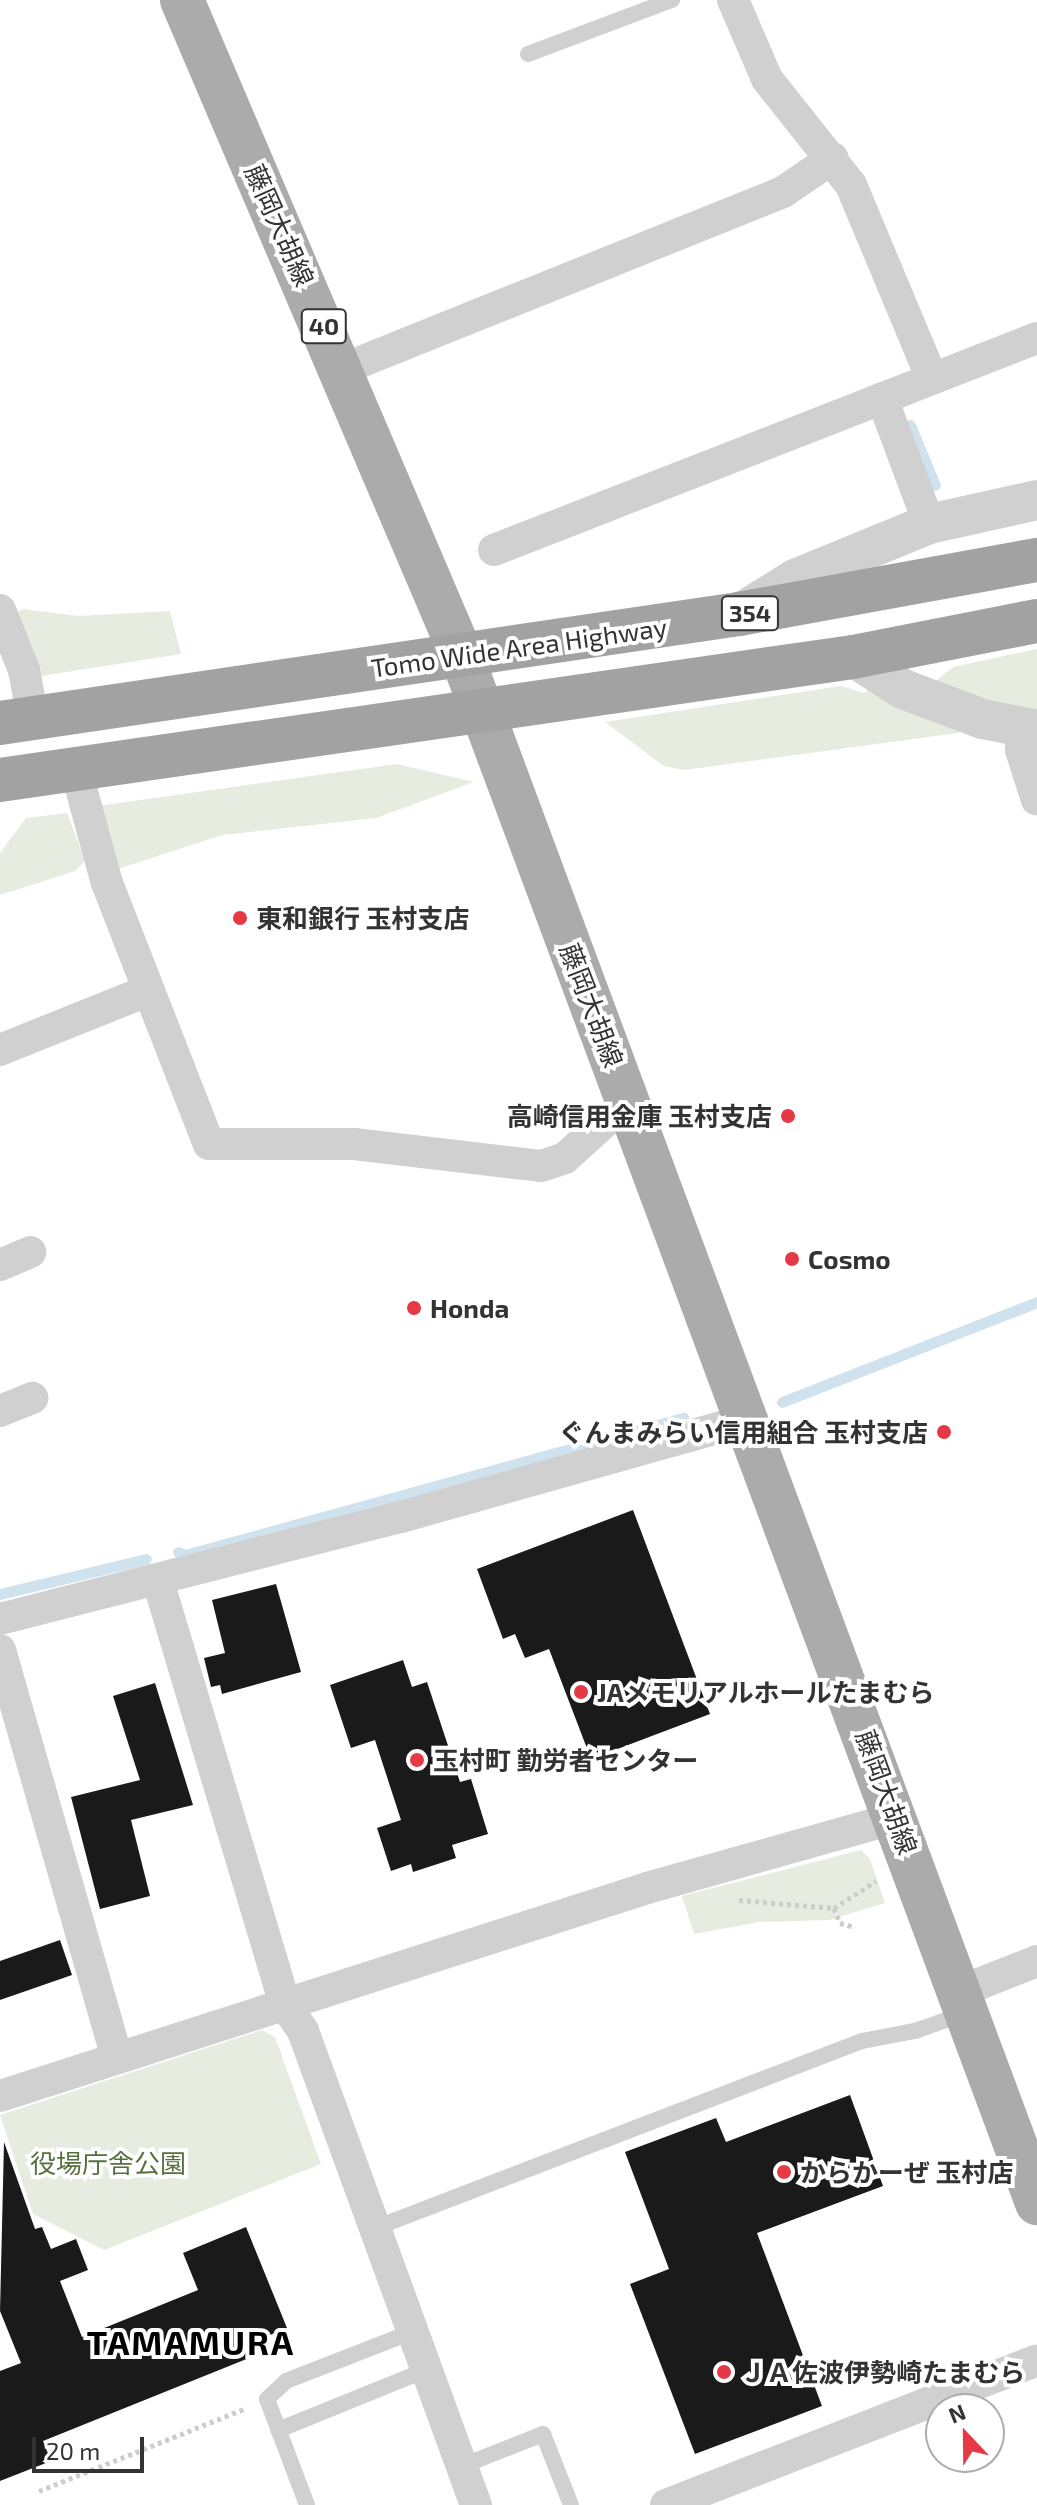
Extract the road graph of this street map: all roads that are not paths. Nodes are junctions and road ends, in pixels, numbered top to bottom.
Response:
1 (182, 0) edge
2 (672, 0) edge
3 (733, 0) edge
4 (528, 54) dead end
5 (833, 158) junction
6 (1037, 338) edge
7 (343, 369) junction
8 (932, 379) junction
9 (882, 398) junction
10 (1037, 500) edge
11 (929, 524) junction
12 (494, 550) dead end
13 (1037, 560) edge
14 (0, 610) edge
15 (739, 614) junction
16 (1037, 621) edge
17 (461, 654) junction
18 (853, 657) junction
19 (484, 712) junction
20 (17, 721) edge
21 (1031, 729) edge
22 (76, 770) junction
23 (0, 780) edge
24 (1037, 800) edge
25 (147, 991) junction
26 (0, 1050) edge
27 (629, 1100) junction
28 (30, 1252) dead end
29 (0, 1265) edge
30 (33, 1398) dead end
31 (0, 1411) edge
32 (749, 1419) junction
33 (158, 1581) junction
34 (0, 1619) edge
35 (0, 1650) edge
36 (896, 1818) junction
37 (1037, 1961) edge
38 (964, 2002) junction
39 (285, 2005) junction
40 (117, 2058) junction
41 (0, 2096) edge
42 (1037, 2203) edge
43 (375, 2228) junction
44 (412, 2332) junction
45 (1037, 2360) edge
46 (426, 2370) junction
47 (278, 2430) junction
48 (462, 2466) junction
49 (307, 2505) edge
50 (476, 2505) edge
51 (571, 2505) edge
52 (666, 2505) edge

1 - 7 main road, 藤岡大胡線 / 40
2 - 4 lane
3 - 5 street
5 - 7 street
5 - 8 street
6 - 8 street
7 - 17 main road, 藤岡大胡線 / 40
8 - 9 street
9 - 11 street
9 - 12 street
10 - 11 street
11 - 15 street
13 - 15 highway, Tomo Wide Area Highway / 354
14 - 20 street
15 - 17 highway, Tomo Wide Area Highway / 354
16 - 18 highway, 354
17 - 19 main road, 藤岡大胡線 / 40
17 - 20 highway, Tomo Wide Area Highway / 354
18 - 19 highway, 354
18 - 21 street
19 - 22 highway, 354
19 - 27 main road, 藤岡大胡線 / 40
21 - 24 street
22 - 23 highway, 354
22 - 25 street
25 - 26 street
25 - 27 street
27 - 32 main road, 藤岡大胡線 / 40
28 - 29 street
30 - 31 street
32 - 33 street
32 - 36 main road, 藤岡大胡線 / 40
33 - 34 street
33 - 39 street
35 - 40 street
36 - 38 main road, 藤岡大胡線 / 40
36 - 39 street
37 - 38 street
38 - 42 main road, 藤岡大胡線 / 40
38 - 43 lane
39 - 40 street
39 - 43 street
40 - 41 street
43 - 44 street
44 - 46 street
44 - 47 lane
45 - 52 street
46 - 47 lane
46 - 48 street
47 - 49 lane
48 - 50 street
48 - 51 lane

